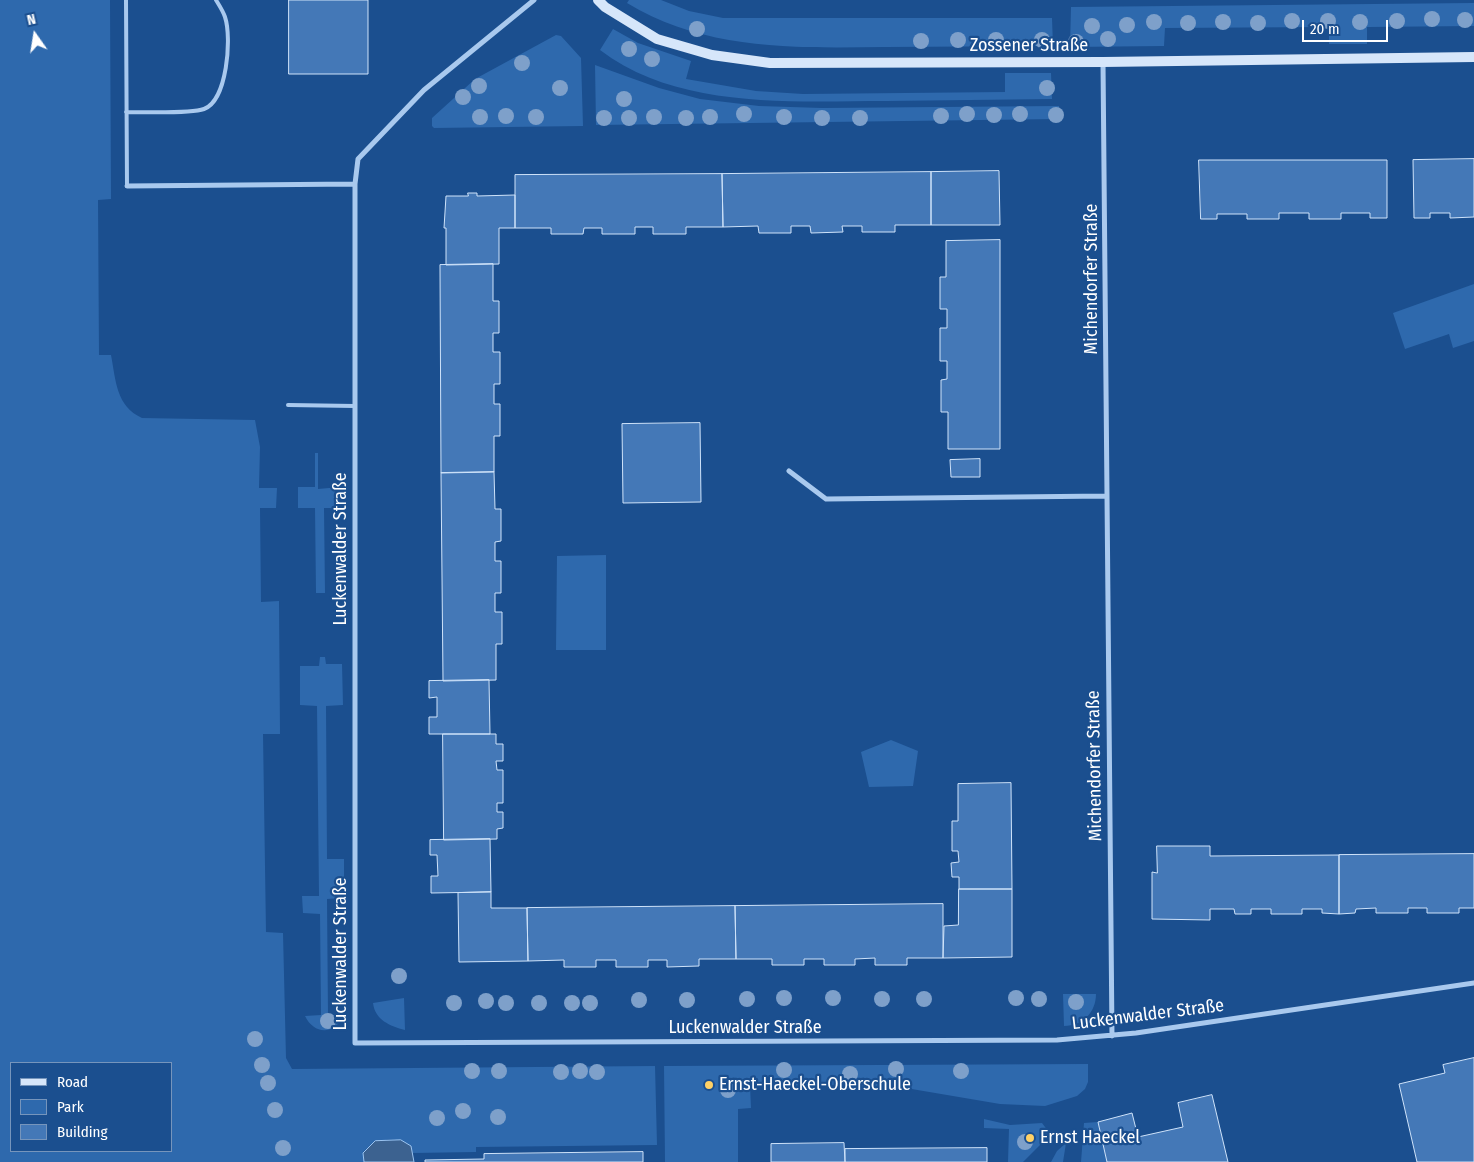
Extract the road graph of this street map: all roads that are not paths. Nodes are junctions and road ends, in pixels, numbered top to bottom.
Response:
1 (126, 0) edge
2 (216, 0) edge
3 (534, 0) edge
4 (598, 0) edge
5 (1474, 57) edge
6 (1103, 62) junction
7 (126, 112) junction
8 (355, 184) junction
9 (127, 186) joint
10 (288, 405) dead end
11 (355, 406) junction
12 (789, 471) dead end
13 (1106, 496) junction
14 (1474, 983) edge
15 (1112, 1036) junction

1 - 7 lane
2 - 7 lane
3 - 8 street, Luckenwalder Straße
4 - 6 street, Zossener Straße
5 - 6 street, Zossener Straße
6 - 13 street, Michendorfer Straße
7 - 9 lane
8 - 9 street
8 - 11 street, Luckenwalder Straße
10 - 11 lane
11 - 15 street, Luckenwalder Straße
12 - 13 street
13 - 15 street, Michendorfer Straße
14 - 15 street, Luckenwalder Straße

